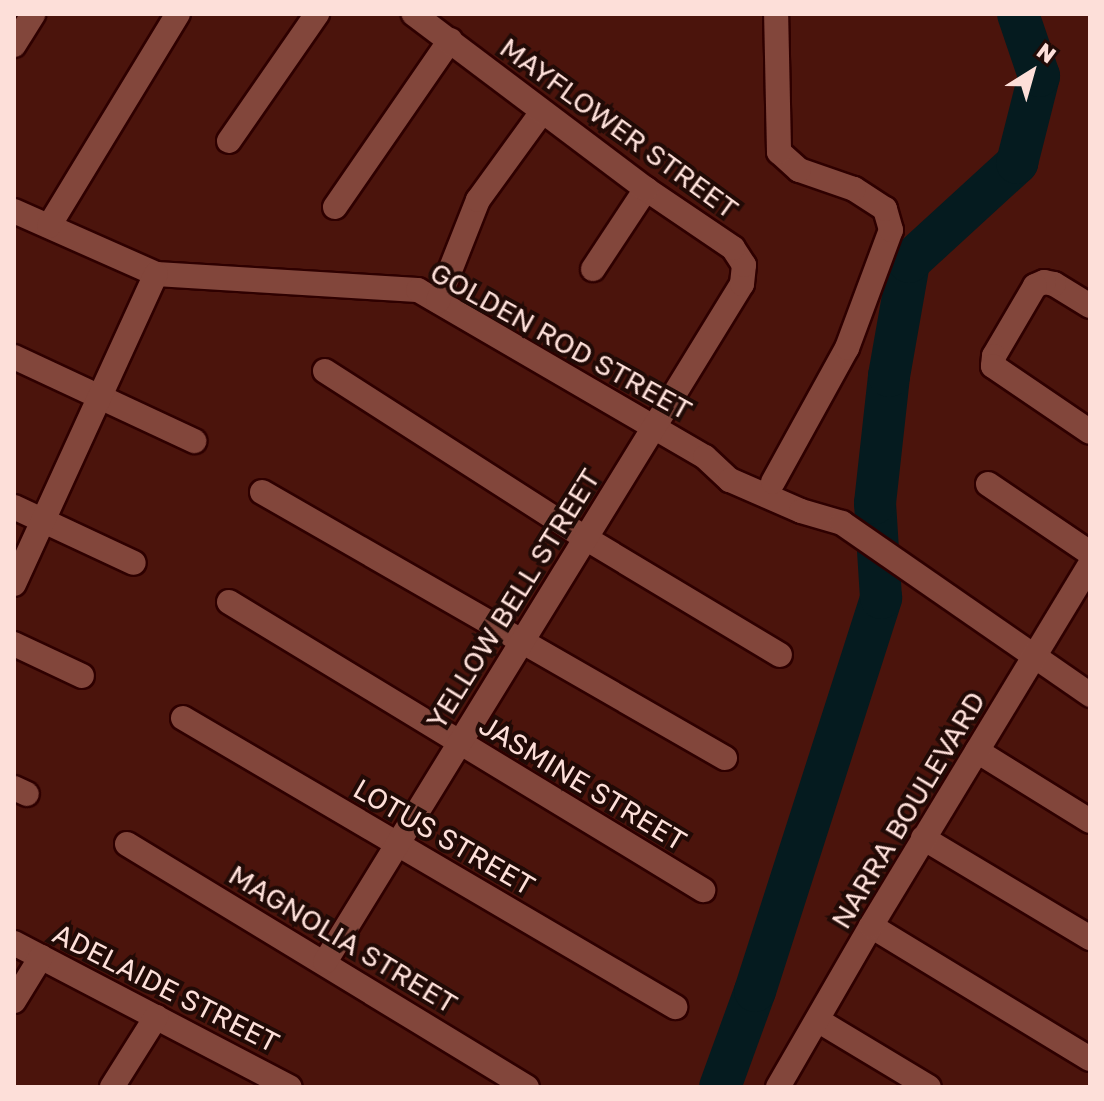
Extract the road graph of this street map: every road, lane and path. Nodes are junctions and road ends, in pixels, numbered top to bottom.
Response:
1 (33, 14) edge
2 (178, 14) edge
3 (317, 14) edge
4 (414, 14) edge
5 (776, 14) edge
6 (450, 40) junction
7 (14, 45) edge
8 (542, 112) junction
9 (229, 141) dead end
10 (646, 189) junction
11 (335, 207) dead end
12 (14, 211) edge
13 (49, 226) junction
14 (744, 265) joint
15 (593, 269) dead end
16 (156, 274) junction
17 (438, 301) junction
18 (1090, 306) edge
19 (14, 357) edge
20 (325, 371) dead end
21 (100, 398) junction
22 (653, 427) junction
23 (1090, 432) edge
24 (194, 441) dead end
25 (705, 457) junction
26 (773, 482) junction
27 (988, 484) dead end
28 (262, 492) dead end
29 (14, 507) edge
30 (43, 521) junction
31 (834, 521) junction
32 (587, 539) junction
33 (1090, 553) edge
34 (134, 563) dead end
35 (1090, 564) edge
36 (14, 584) edge
37 (229, 602) dead end
38 (522, 642) junction
39 (14, 644) edge
40 (780, 655) dead end
41 (1035, 660) junction
42 (82, 676) dead end
43 (1090, 695) edge
44 (183, 718) dead end
45 (458, 743) junction
46 (977, 751) junction
47 (725, 758) dead end
48 (1090, 821) edge
49 (923, 838) junction
50 (127, 844) dead end
51 (398, 845) junction
52 (703, 890) dead end
53 (871, 926) junction
54 (1090, 938) edge
55 (14, 943) edge
56 (41, 957) junction
57 (325, 962) junction
58 (14, 1001) edge
59 (675, 1007) dead end
60 (156, 1017) junction
61 (819, 1021) junction
62 (1090, 1059) edge
63 (265, 1080) edge
64 (112, 1087) edge
65 (290, 1087) edge
66 (527, 1087) edge
67 (778, 1087) edge
68 (929, 1087) edge

1 - 7 street
2 - 13 street
3 - 9 street
4 - 6 street, MAYFLOWER STREET
5 - 26 street
6 - 8 street, MAYFLOWER STREET
6 - 11 street
8 - 10 street, MAYFLOWER STREET
8 - 17 street
10 - 14 street, MAYFLOWER STREET
10 - 15 street
12 - 13 street, GOLDEN ROD STREET
13 - 16 street, GOLDEN ROD STREET
14 - 22 street, YELLOW BELL STREET
16 - 17 street, GOLDEN ROD STREET
16 - 21 street
17 - 22 street, GOLDEN ROD STREET
18 - 23 street
19 - 21 street
20 - 32 street
21 - 24 street
21 - 30 street
22 - 25 street, GOLDEN ROD STREET
22 - 32 street, YELLOW BELL STREET
25 - 26 street, GOLDEN ROD STREET
25 - 31 street, GOLDEN ROD STREET
26 - 31 street, GOLDEN ROD STREET
27 - 33 street
28 - 38 street
29 - 30 street
30 - 34 street
30 - 36 street
31 - 41 street, GOLDEN ROD STREET
32 - 38 street, YELLOW BELL STREET
32 - 40 street
35 - 41 street, NARRA BOULEVARD
37 - 45 street, JASMINE STREET
38 - 45 street, YELLOW BELL STREET
38 - 47 street
39 - 42 street
41 - 43 street, GOLDEN ROD STREET
41 - 46 street, NARRA BOULEVARD
44 - 51 street, LOTUS STREET
45 - 51 street, YELLOW BELL STREET
45 - 52 street, JASMINE STREET
46 - 48 street
46 - 49 street, NARRA BOULEVARD
49 - 53 street, NARRA BOULEVARD
49 - 54 street
50 - 57 street, MAGNOLIA STREET
51 - 57 street, YELLOW BELL STREET
51 - 59 street, LOTUS STREET
53 - 61 street, NARRA BOULEVARD
53 - 62 street
55 - 56 street, ADELAIDE STREET
56 - 58 street
56 - 60 street, ADELAIDE STREET
57 - 66 street, MAGNOLIA STREET
60 - 63 street, ADELAIDE STREET
60 - 64 street
61 - 67 street, NARRA BOULEVARD
61 - 68 street
63 - 65 street, ADELAIDE STREET

